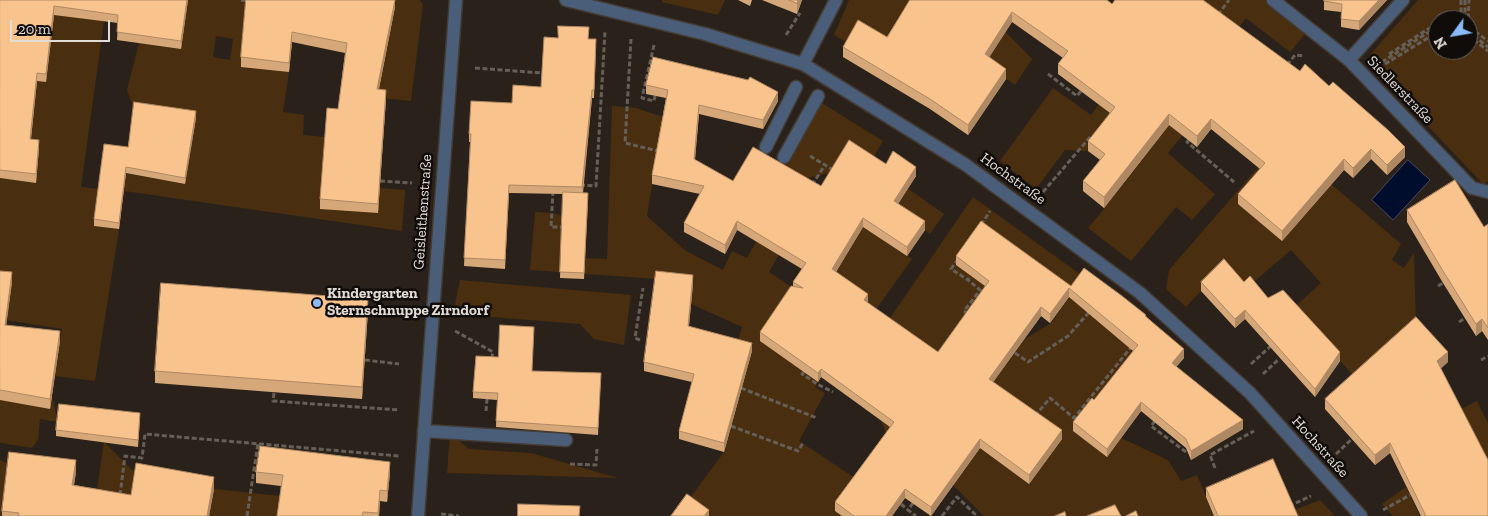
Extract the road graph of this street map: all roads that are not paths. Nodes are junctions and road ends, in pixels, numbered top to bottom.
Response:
1 (456, 0) edge
2 (566, 0) edge
3 (836, 0) edge
4 (1274, 0) edge
5 (1403, 0) edge
6 (1349, 60) junction
7 (803, 64) junction
8 (796, 87) dead end
9 (818, 96) dead end
10 (766, 147) dead end
11 (784, 157) dead end
12 (1488, 192) edge
13 (424, 431) junction
14 (566, 440) dead end
15 (418, 516) edge
16 (1361, 516) edge

1 - 13 street, Geisleithenstraße
2 - 7 street, Hochstraße
3 - 7 street
4 - 6 street
5 - 6 street, Siedlerstraße
6 - 12 street, Siedlerstraße
7 - 16 street, Hochstraße
8 - 10 street
9 - 11 street
13 - 14 street
13 - 15 street, Geisleithenstraße

